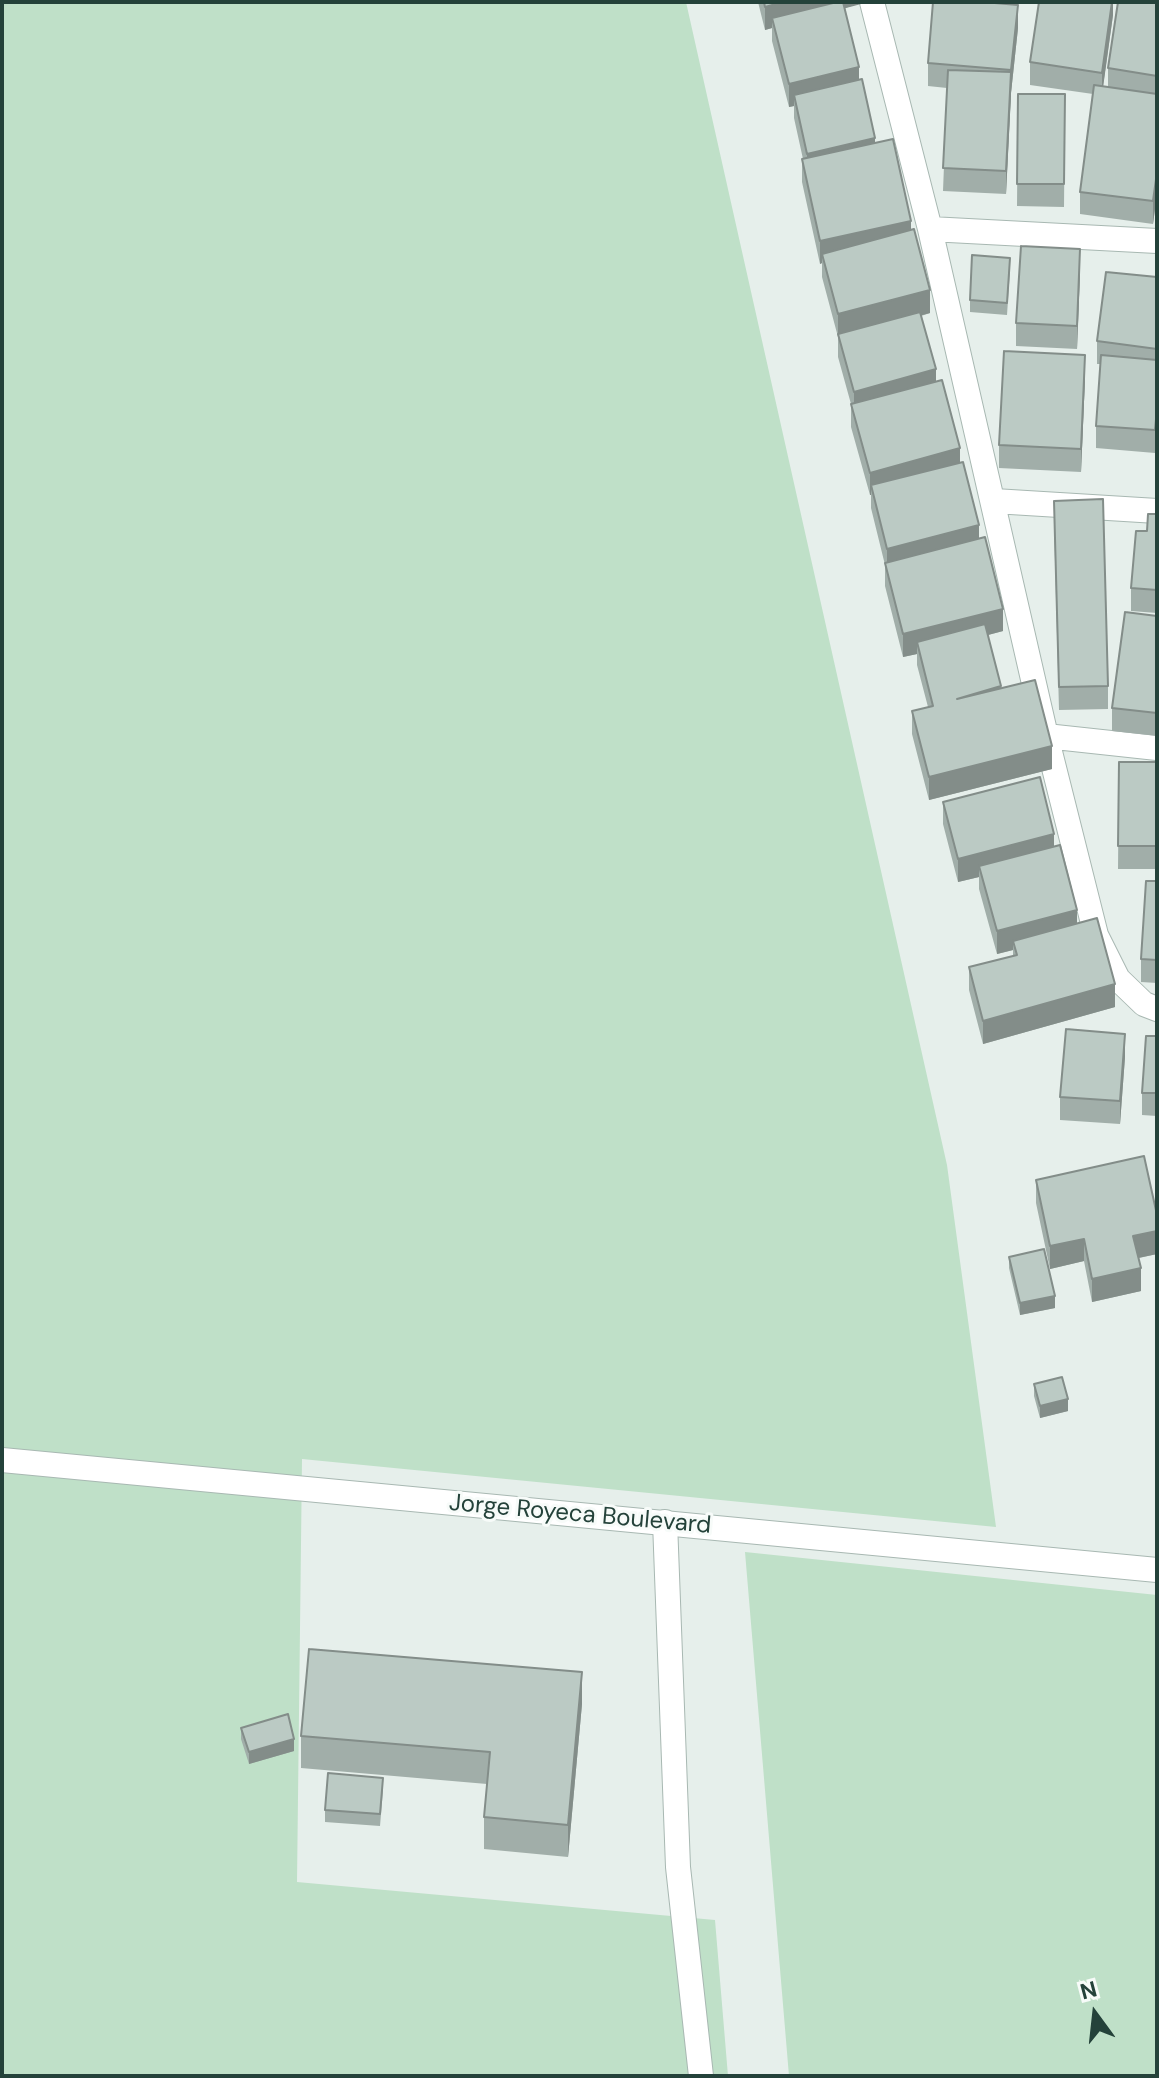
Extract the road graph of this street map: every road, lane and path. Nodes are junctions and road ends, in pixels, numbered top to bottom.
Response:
1 (872, 2) edge
2 (930, 229) junction
3 (1157, 241) edge
4 (994, 501) junction
5 (1157, 511) edge
6 (1046, 736) junction
7 (1157, 748) edge
8 (1157, 1009) edge
9 (2, 1460) edge
10 (665, 1522) junction
11 (1157, 1570) edge
12 (701, 2076) edge

1 - 2 street
2 - 3 street
2 - 4 street
4 - 5 street
4 - 6 street
6 - 7 street
6 - 8 street
9 - 10 street, Jorge Royeca Boulevard
10 - 11 street, Jorge Royeca Boulevard
10 - 12 street

